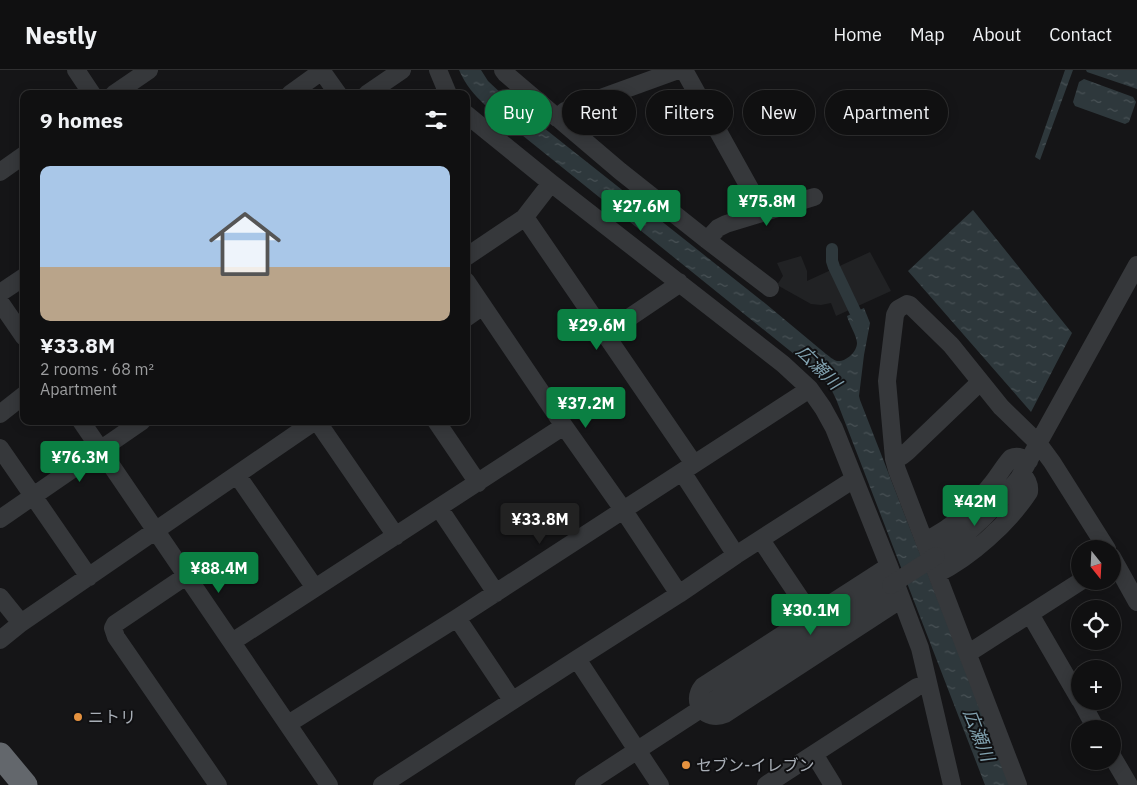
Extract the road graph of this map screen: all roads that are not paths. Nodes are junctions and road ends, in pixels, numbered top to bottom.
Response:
1 (76, 70) edge
2 (149, 70) edge
3 (402, 70) edge
4 (438, 70) edge
5 (503, 70) edge
6 (678, 70) edge
7 (684, 70) edge
8 (322, 71) edge
9 (89, 90) edge
10 (120, 90) edge
11 (296, 90) edge
12 (335, 90) edge
13 (373, 90) edge
14 (446, 90) edge
15 (470, 117) edge
16 (557, 118) junction
17 (20, 159) edge
18 (0, 172) edge
19 (551, 182) junction
20 (814, 197) dead end
21 (764, 212) junction
22 (524, 218) junction
23 (707, 240) junction
24 (470, 254) edge
25 (1137, 265) edge
26 (20, 280) edge
27 (679, 282) junction
28 (1133, 283) edge
29 (470, 287) edge
30 (770, 288) dead end
31 (0, 293) edge
32 (0, 302) edge
33 (483, 306) junction
34 (470, 315) edge
35 (20, 331) edge
36 (605, 334) junction
37 (981, 383) junction
38 (809, 388) junction
39 (20, 398) edge
40 (0, 414) edge
41 (84, 425) edge
42 (136, 425) edge
43 (310, 425) edge
44 (319, 425) edge
45 (439, 425) edge
46 (564, 426) junction
47 (1038, 444) junction
48 (0, 448) edge
49 (101, 450) junction
50 (894, 459) junction
51 (1025, 467) junction
52 (688, 468) junction
53 (237, 475) junction
54 (854, 480) junction
55 (478, 483) junction
56 (33, 496) junction
57 (439, 508) junction
58 (624, 511) junction
59 (0, 518) edge
60 (155, 531) junction
61 (396, 536) junction
62 (761, 540) junction
63 (924, 540) junction
64 (1102, 540) edge
65 (736, 555) junction
66 (889, 566) junction
67 (1121, 573) edge
68 (937, 574) junction
69 (186, 576) junction
70 (89, 577) junction
71 (1071, 587) edge
72 (315, 588) junction
73 (496, 592) junction
74 (678, 594) junction
75 (0, 597) edge
76 (902, 600) junction
77 (1137, 602) edge
78 (1030, 614) junction
79 (812, 616) junction
80 (457, 618) junction
81 (21, 623) junction
82 (0, 640) edge
83 (232, 642) junction
84 (967, 652) junction
85 (577, 658) junction
86 (927, 684) junction
87 (1071, 685) edge
88 (512, 700) junction
89 (701, 708) junction
90 (288, 724) junction
91 (638, 750) junction
92 (814, 754) junction
93 (0, 755) edge
94 (1120, 770) edge
95 (0, 778) edge
96 (832, 784) edge
97 (6, 785) edge
98 (24, 785) edge
99 (218, 785) edge
100 (329, 785) edge
101 (382, 785) edge
102 (584, 785) edge
103 (660, 785) edge
104 (766, 785) edge
105 (952, 785) edge
106 (1018, 785) edge
107 (1129, 785) edge

1 - 9 street
2 - 10 street
3 - 13 street
4 - 14 street
5 - 16 street
6 - 16 street
7 - 21 street
8 - 11 street
8 - 12 street
15 - 19 street
16 - 23 street
17 - 18 street
19 - 22 street
19 - 27 street
20 - 21 street
21 - 23 street
22 - 24 street
22 - 36 street
23 - 30 street
25 - 28 street
26 - 31 street
27 - 36 street
27 - 38 street
28 - 47 street
29 - 33 street
32 - 35 street
33 - 34 street
33 - 46 street
36 - 52 street
37 - 47 street
37 - 50 street
37 - 50 street
38 - 52 street
38 - 54 street
39 - 40 street
41 - 49 street
42 - 49 street
43 - 53 street
44 - 61 street
45 - 55 street
46 - 55 street
46 - 58 street
47 - 51 street
47 - 64 street
48 - 56 street
49 - 56 street
49 - 60 street
50 - 63 street
51 - 63 street
51 - 68 street
51 - 89 street, bridge
52 - 58 street
52 - 65 street
53 - 60 street
53 - 72 street
54 - 62 street
54 - 66 street
55 - 57 street
56 - 59 street
56 - 70 street
57 - 61 street
57 - 73 street
58 - 73 street
58 - 74 street
60 - 69 street
60 - 70 street
61 - 72 street
62 - 65 street
62 - 79 street
63 - 68 street
65 - 74 street
66 - 76 street
66 - 79 street
67 - 77 street
68 - 84 street
69 - 83 street
69 - 99 street
70 - 81 street
71 - 78 street
72 - 83 street
73 - 80 street
74 - 85 street
75 - 81 street
76 - 86 street
76 - 89 street
78 - 84 street
78 - 87 street
79 - 89 street
80 - 88 street
80 - 90 street
81 - 82 street
83 - 90 street
84 - 106 street
85 - 88 street
85 - 91 street
86 - 92 street
86 - 105 street
88 - 101 street
89 - 91 street
90 - 100 street
91 - 102 street
91 - 103 street
92 - 96 street
92 - 104 street
93 - 98 highway
94 - 107 street
95 - 97 highway

